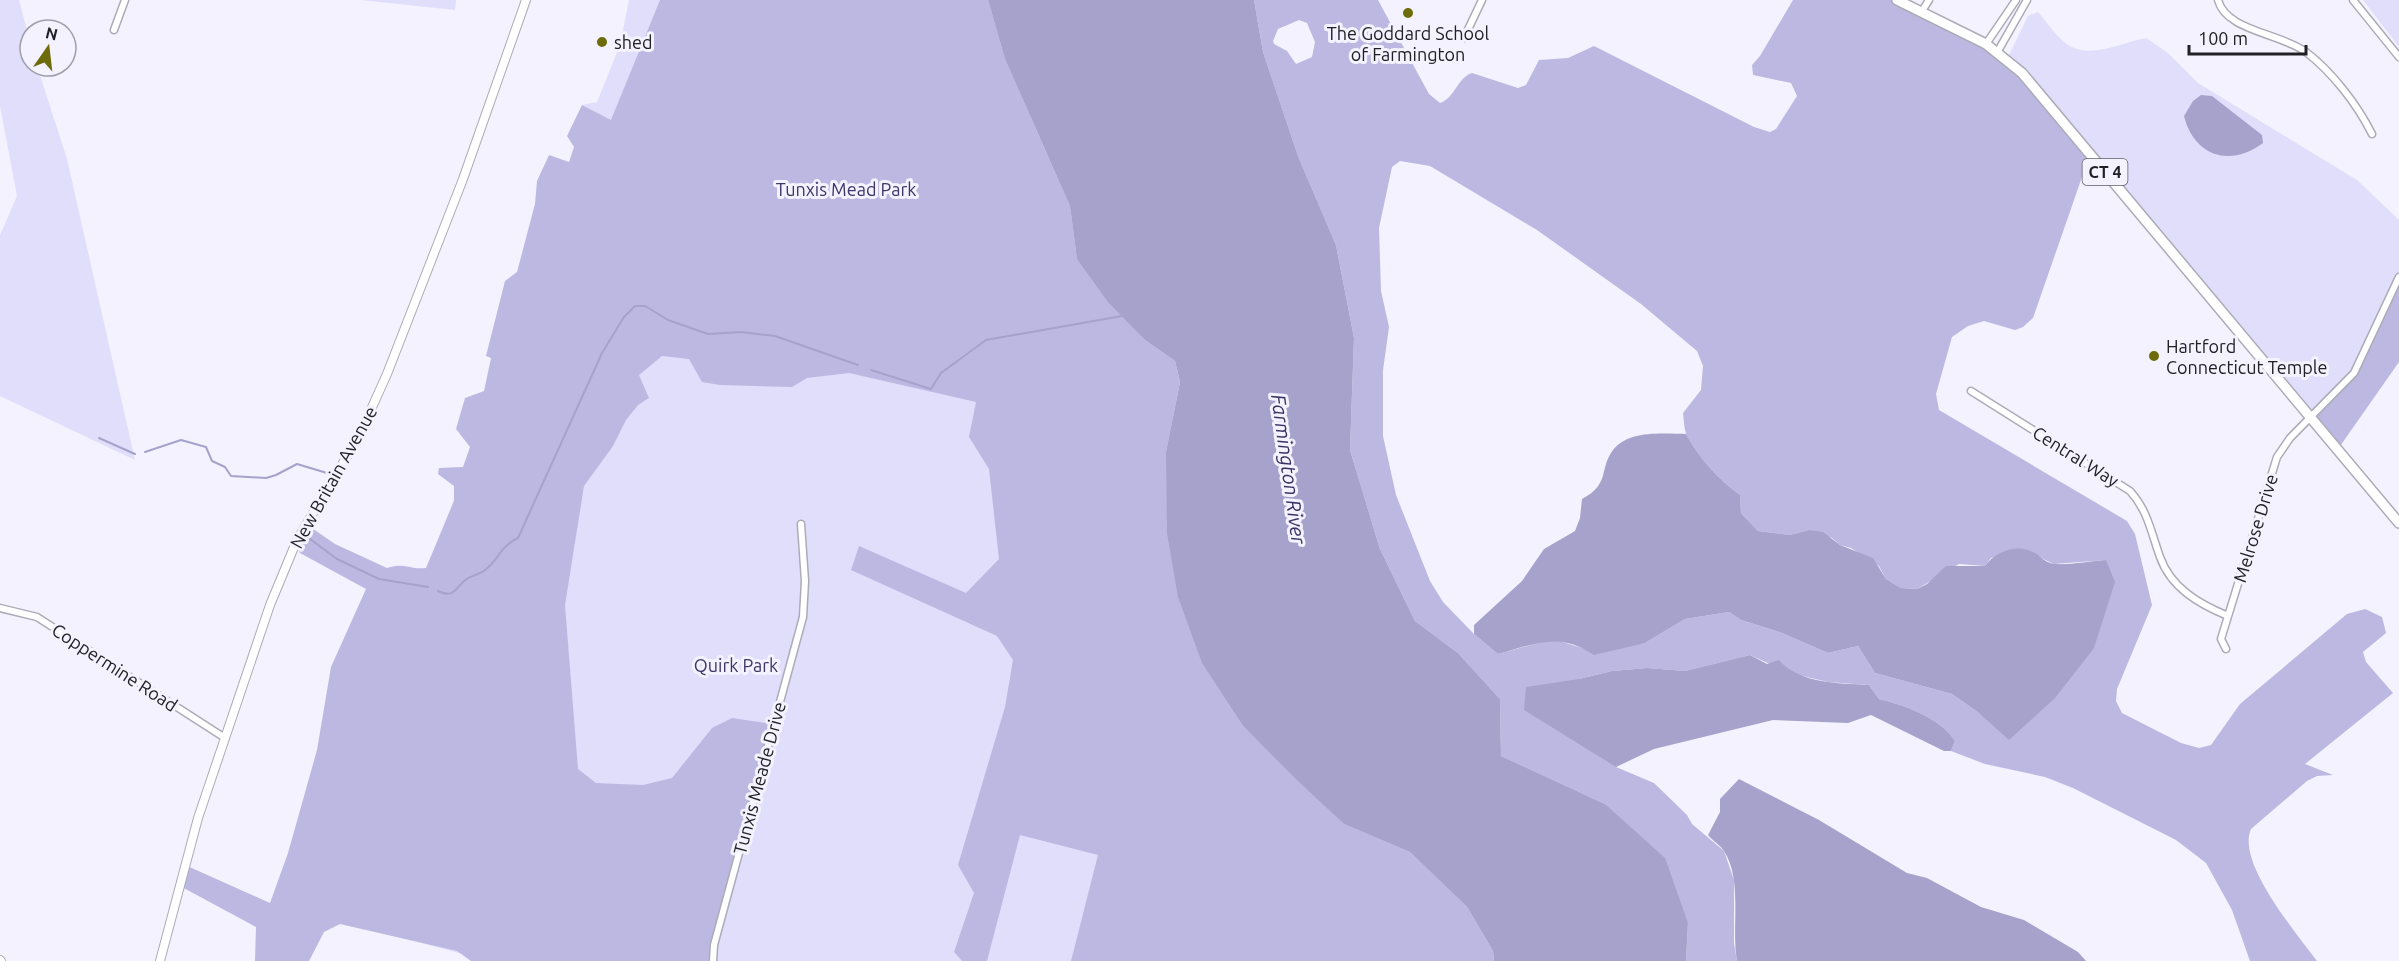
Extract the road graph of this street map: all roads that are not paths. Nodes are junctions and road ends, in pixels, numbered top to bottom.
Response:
1 (125, 0) edge
2 (526, 0) edge
3 (1482, 0) edge
4 (1897, 0) edge
5 (1929, 0) edge
6 (2016, 0) edge
7 (2027, 0) edge
8 (2218, 0) edge
9 (2353, 0) edge
10 (1922, 11) junction
11 (114, 30) dead end
12 (1464, 38) dead end
13 (1986, 44) junction
14 (1998, 51) junction
15 (2399, 57) edge
16 (2372, 134) dead end
17 (2399, 277) edge
18 (2391, 293) junction
19 (2399, 296) edge
20 (1971, 391) dead end
21 (2310, 417) junction
22 (2399, 523) edge
23 (801, 524) dead end
24 (0, 608) edge
25 (2228, 616) junction
26 (2226, 649) dead end
27 (225, 738) junction
28 (160, 961) edge
29 (713, 961) edge

1 - 11 street
2 - 27 street, New Britain Avenue
3 - 12 street
4 - 10 main road, CT 4
5 - 10 street
6 - 13 street
7 - 14 street
8 - 16 street
9 - 15 street
10 - 13 main road, CT 4
13 - 14 main road, CT 4
14 - 21 main road, CT 4
17 - 18 street, Melrose Drive
18 - 19 street
18 - 21 street, Melrose Drive
20 - 25 street, Central Way
21 - 22 main road, CT 4
21 - 25 street, Melrose Drive
23 - 29 street, Tunxis Meade Drive
24 - 27 street, Coppermine Road
25 - 26 street, Melrose Drive
27 - 28 street, New Britain Avenue

